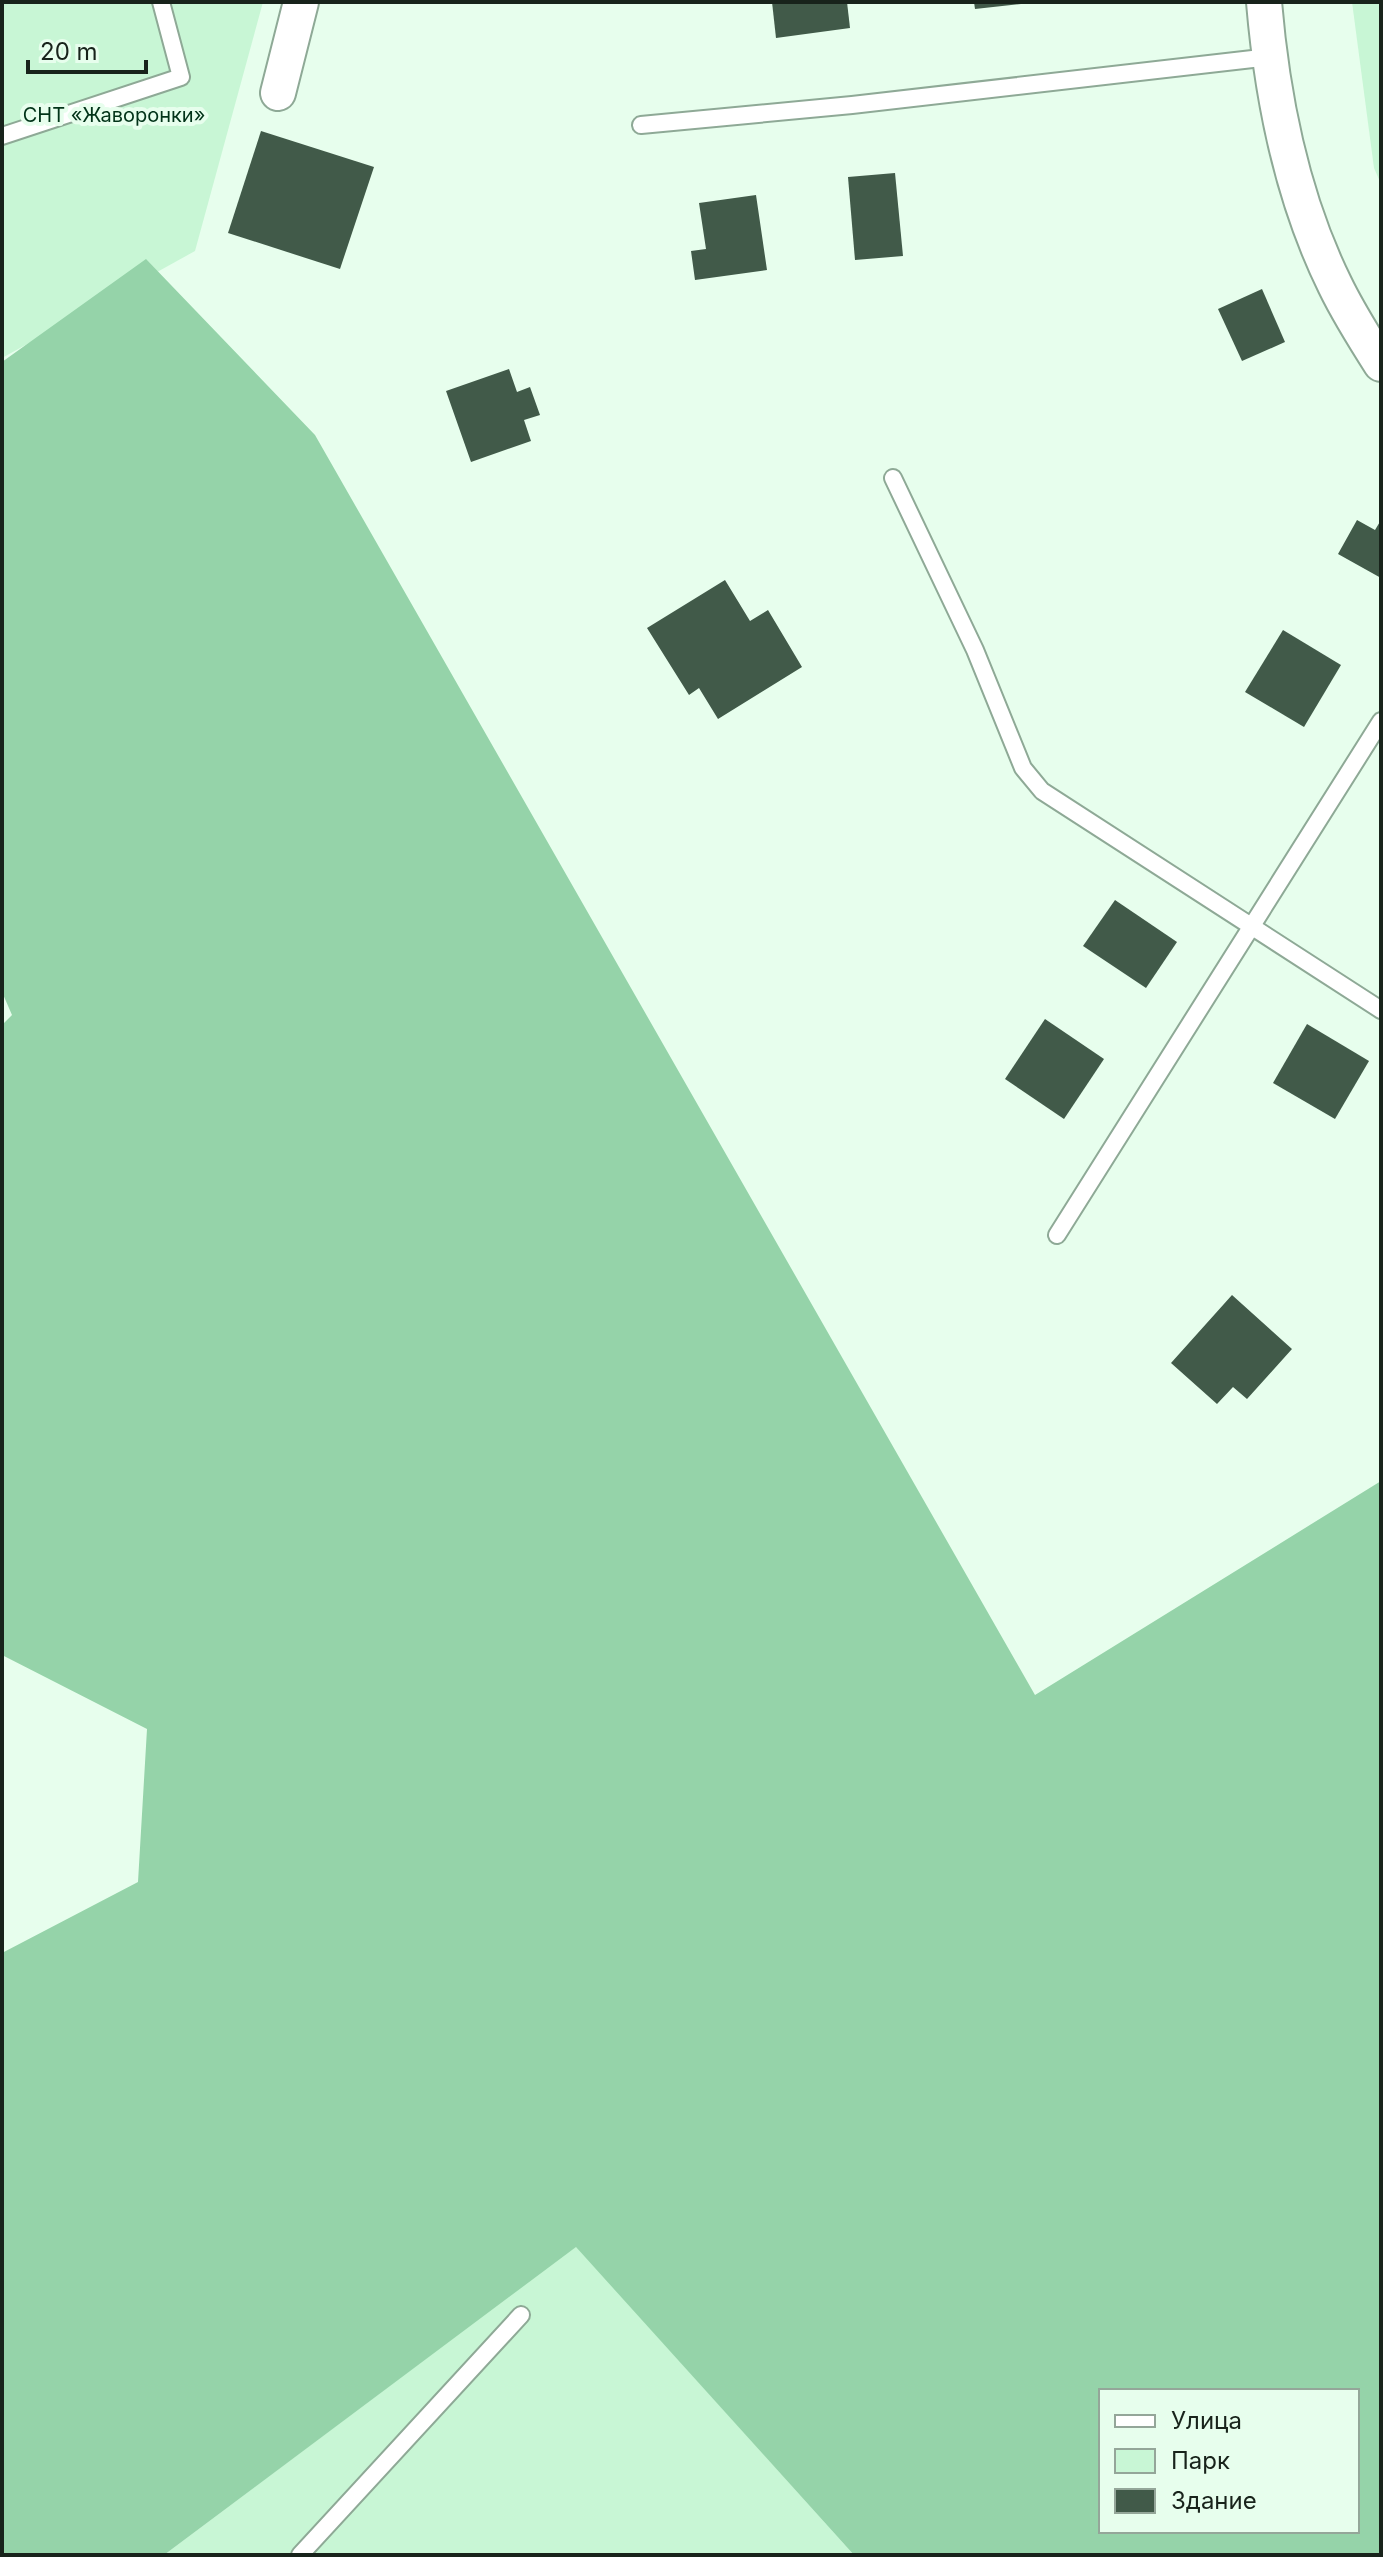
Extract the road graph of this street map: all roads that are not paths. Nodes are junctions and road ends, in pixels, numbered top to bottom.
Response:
1 (161, 2) edge
2 (301, 2) edge
3 (1264, 2) edge
4 (1270, 57) junction
5 (278, 93) dead end
6 (641, 125) dead end
7 (2, 136) edge
8 (1381, 364) edge
9 (893, 478) dead end
10 (1381, 721) edge
11 (1252, 927) junction
12 (1381, 1010) edge
13 (1057, 1235) dead end
14 (521, 2315) dead end
15 (300, 2555) edge

1 - 7 lane
2 - 5 street
3 - 4 street
4 - 6 lane
4 - 8 street
9 - 11 lane
10 - 11 lane
11 - 12 lane
11 - 13 lane
14 - 15 lane

